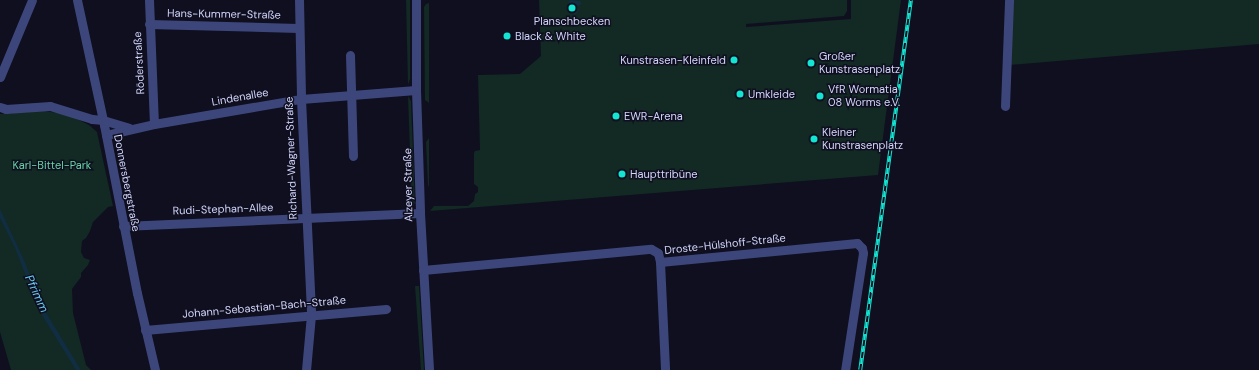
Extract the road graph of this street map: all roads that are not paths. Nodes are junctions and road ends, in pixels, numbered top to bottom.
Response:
1 (32, 0) edge
2 (77, 0) edge
3 (149, 0) edge
4 (299, 0) edge
5 (416, 0) edge
6 (1009, 0) edge
7 (149, 24) junction
8 (298, 28) junction
9 (350, 55) dead end
10 (0, 78) edge
11 (416, 90) junction
12 (351, 94) junction
13 (300, 99) junction
14 (1005, 106) dead end
15 (0, 107) edge
16 (103, 120) junction
17 (154, 124) junction
18 (135, 128) junction
19 (106, 135) junction
20 (354, 156) dead end
21 (420, 213) junction
22 (305, 218) junction
23 (123, 226) junction
24 (660, 262) junction
25 (423, 270) junction
26 (386, 309) dead end
27 (311, 315) junction
28 (145, 330) junction
29 (155, 370) edge
30 (306, 370) edge
31 (429, 370) edge
32 (665, 370) edge
33 (845, 370) edge

1 - 10 street
2 - 16 street, Donnersbergstraße
3 - 7 street, Röderstraße
4 - 8 street, Richard-Wagner-Straße
5 - 11 street, Alzeyer Straße
6 - 14 street
7 - 8 street, Hans-Kummer-Straße
7 - 17 street, Röderstraße
8 - 13 street, Richard-Wagner-Straße
9 - 12 street
11 - 12 street, Lindenallee
11 - 21 street, Alzeyer Straße
12 - 13 street, Lindenallee
12 - 20 street
13 - 17 street, Lindenallee
13 - 22 street, Richard-Wagner-Straße
15 - 16 street, Lindenallee
16 - 18 street, Lindenallee
16 - 19 street, Donnersbergstraße
17 - 18 street, Lindenallee
18 - 19 street, Lindenallee
19 - 23 street, Donnersbergstraße
21 - 22 street, Rudi-Stephan-Allee
21 - 25 street, Alzeyer Straße
22 - 23 street, Rudi-Stephan-Allee
22 - 27 street, Richard-Wagner-Straße
23 - 28 street, Donnersbergstraße
24 - 25 street, Droste-Hülshoff-Straße
24 - 32 street
24 - 33 street, Droste-Hülshoff-Straße
25 - 31 street, Alzeyer Straße
26 - 27 street, Johann-Sebastian-Bach-Straße
27 - 28 street, Johann-Sebastian-Bach-Straße
27 - 30 street, Richard-Wagner-Straße
28 - 29 street, Donnersbergstraße

